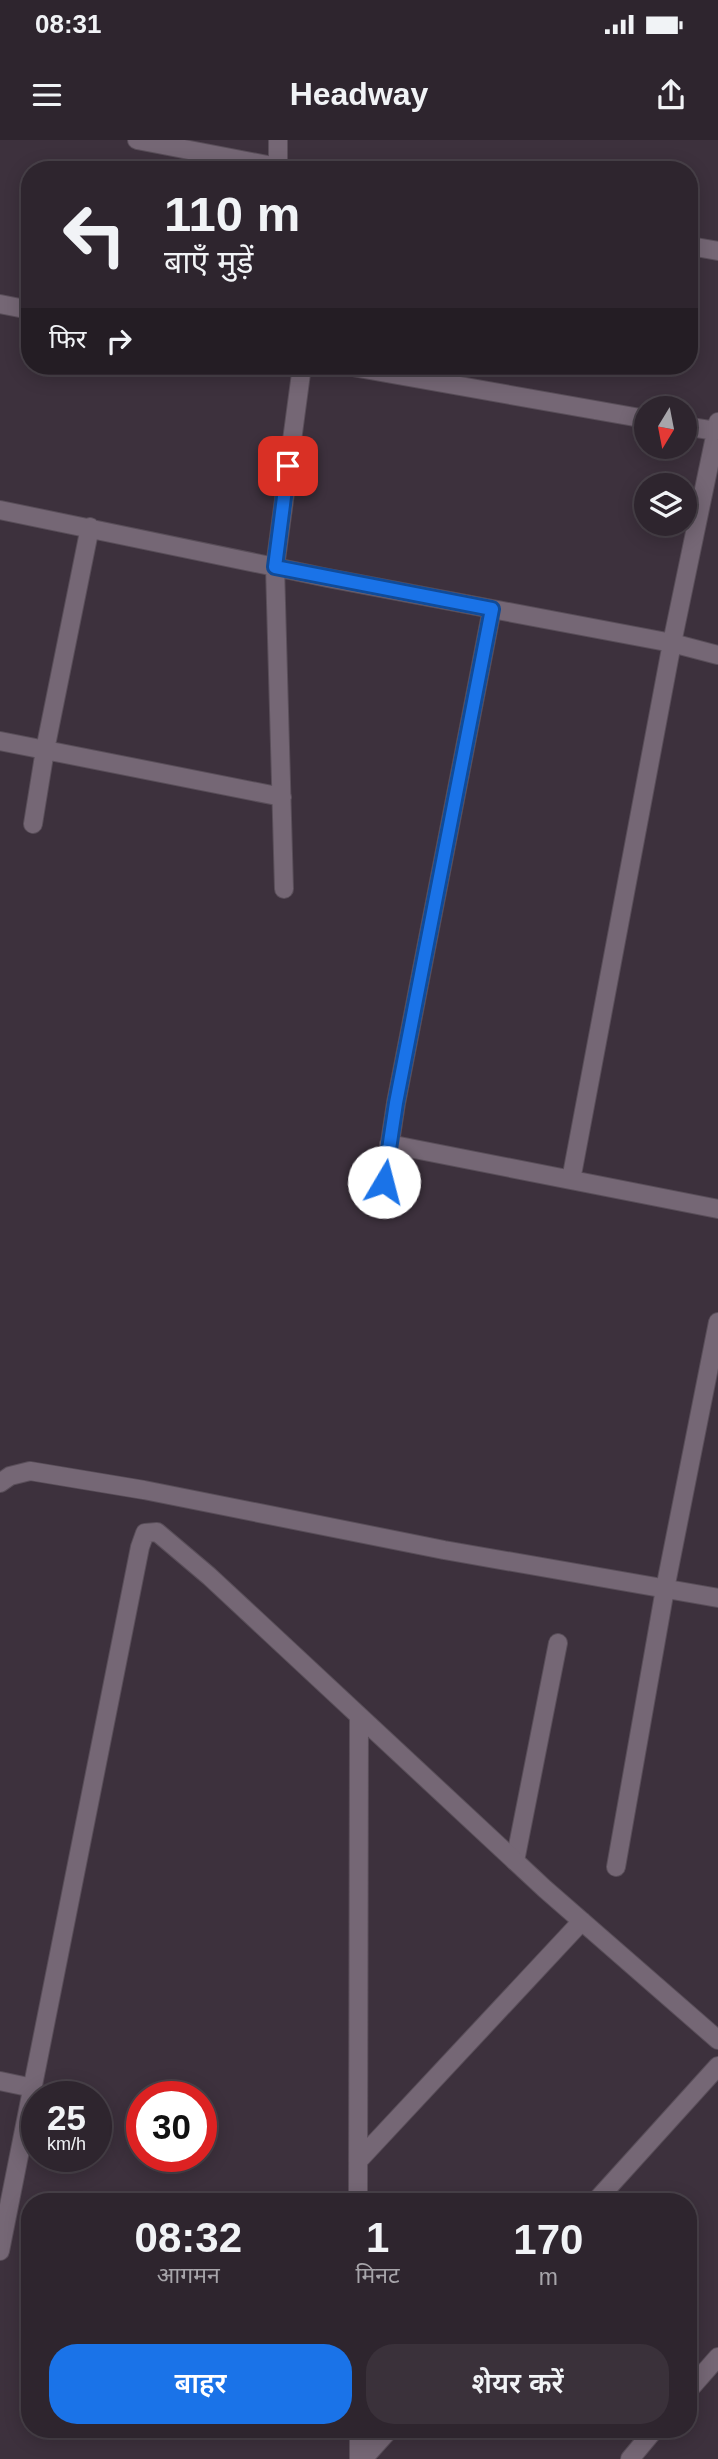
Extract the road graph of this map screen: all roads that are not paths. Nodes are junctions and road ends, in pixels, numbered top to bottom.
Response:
1 (137, 140) edge
2 (278, 140) edge
3 (248, 161) edge
4 (283, 161) edge
5 (698, 247) edge
6 (718, 251) edge
7 (0, 304) edge
8 (21, 308) edge
9 (301, 375) edge
10 (398, 375) edge
11 (634, 417) edge
12 (697, 426) edge
13 (717, 426) edge
14 (0, 510) edge
15 (90, 527) junction
16 (275, 567) junction
17 (492, 609) junction
18 (672, 643) junction
19 (718, 655) edge
20 (0, 741) edge
21 (45, 750) junction
22 (282, 797) junction
23 (33, 824) dead end
24 (284, 889) dead end
25 (389, 1144) junction
26 (571, 1180) junction
27 (384, 1182) dead end
28 (718, 1209) edge
29 (718, 1322) edge
30 (0, 1483) edge
31 (666, 1589) junction
32 (718, 1598) edge
33 (558, 1643) dead end
34 (359, 1716) junction
35 (515, 1861) junction
36 (616, 1867) dead end
37 (582, 1921) junction
38 (718, 2040) edge
39 (718, 2066) edge
40 (0, 2081) edge
41 (34, 2081) edge
42 (21, 2085) edge
43 (21, 2147) edge
44 (358, 2161) junction
45 (358, 2193) edge
46 (603, 2193) edge
47 (0, 2251) edge
48 (718, 2357) edge
49 (697, 2381) edge
50 (360, 2438) edge
51 (381, 2438) edge
52 (648, 2438) edge
53 (361, 2459) edge
54 (630, 2459) edge

1 - 3 street
2 - 4 street
5 - 6 street
7 - 8 street
9 - 16 street
10 - 11 street
12 - 13 street
13 - 18 street
14 - 15 street
15 - 16 street
15 - 21 street
16 - 17 street
16 - 22 street
17 - 18 street
17 - 25 street
18 - 19 street
18 - 26 street
20 - 21 street
21 - 22 street
21 - 23 street
22 - 24 street
25 - 26 street
25 - 27 street
26 - 28 street
29 - 31 street
30 - 31 street
31 - 32 street
31 - 36 street
33 - 35 street
34 - 35 street
34 - 41 street
34 - 44 street
35 - 37 street
37 - 38 street
37 - 44 street
39 - 46 street
40 - 42 street
43 - 47 street
44 - 45 street
48 - 49 street
50 - 53 street
51 - 53 street
52 - 54 street

